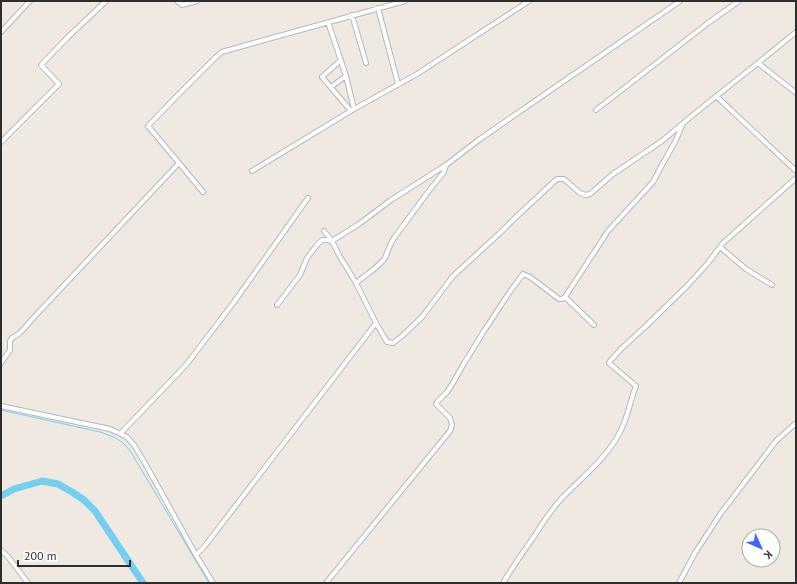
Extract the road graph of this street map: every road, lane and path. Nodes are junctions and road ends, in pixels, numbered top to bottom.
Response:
1 (30, 1) edge
2 (106, 1) edge
3 (177, 1) edge
4 (198, 1) edge
5 (405, 1) edge
6 (528, 1) edge
7 (680, 1) edge
8 (739, 1) edge
9 (378, 8) junction
10 (352, 16) junction
11 (328, 22) junction
12 (1, 32) edge
13 (796, 32) edge
14 (341, 60) junction
15 (758, 62) junction
16 (366, 63) dead end
17 (346, 76) junction
18 (398, 84) junction
19 (331, 87) junction
20 (796, 93) edge
21 (716, 96) junction
22 (352, 110) junction
23 (596, 110) dead end
24 (682, 124) junction
25 (1, 142) edge
26 (179, 162) junction
27 (446, 165) junction
28 (252, 171) dead end
29 (796, 171) edge
30 (796, 178) edge
31 (203, 192) dead end
32 (308, 198) dead end
33 (324, 231) dead end
34 (332, 241) junction
35 (720, 247) junction
36 (356, 283) junction
37 (772, 285) dead end
38 (565, 297) junction
39 (277, 304) dead end
40 (376, 323) junction
41 (594, 325) dead end
42 (1, 363) edge
43 (1, 406) edge
44 (796, 423) edge
45 (121, 433) junction
46 (1, 550) edge
47 (196, 555) junction
48 (28, 583) edge
49 (213, 583) edge
50 (326, 583) edge
51 (503, 583) edge
52 (679, 583) edge

1 - 12 street
2 - 25 street
3 - 4 street
5 - 9 street
6 - 18 street
7 - 27 street
8 - 23 street
9 - 10 street
9 - 18 street
10 - 11 street
10 - 16 street
11 - 14 street
11 - 26 street
13 - 15 street
14 - 17 street
14 - 19 street
15 - 20 street
15 - 21 street
17 - 19 street
17 - 22 street
18 - 22 street
19 - 22 street
21 - 24 street
21 - 29 street
22 - 28 street
24 - 38 street
24 - 40 street
26 - 31 street
26 - 42 street
27 - 34 street
27 - 36 street
30 - 35 street
32 - 45 street
33 - 34 street
34 - 36 street
34 - 39 street
35 - 37 street
35 - 51 street
36 - 40 street
38 - 41 street
38 - 50 street
40 - 47 street
43 - 45 street
44 - 52 street
45 - 47 street
46 - 48 street
47 - 49 street

